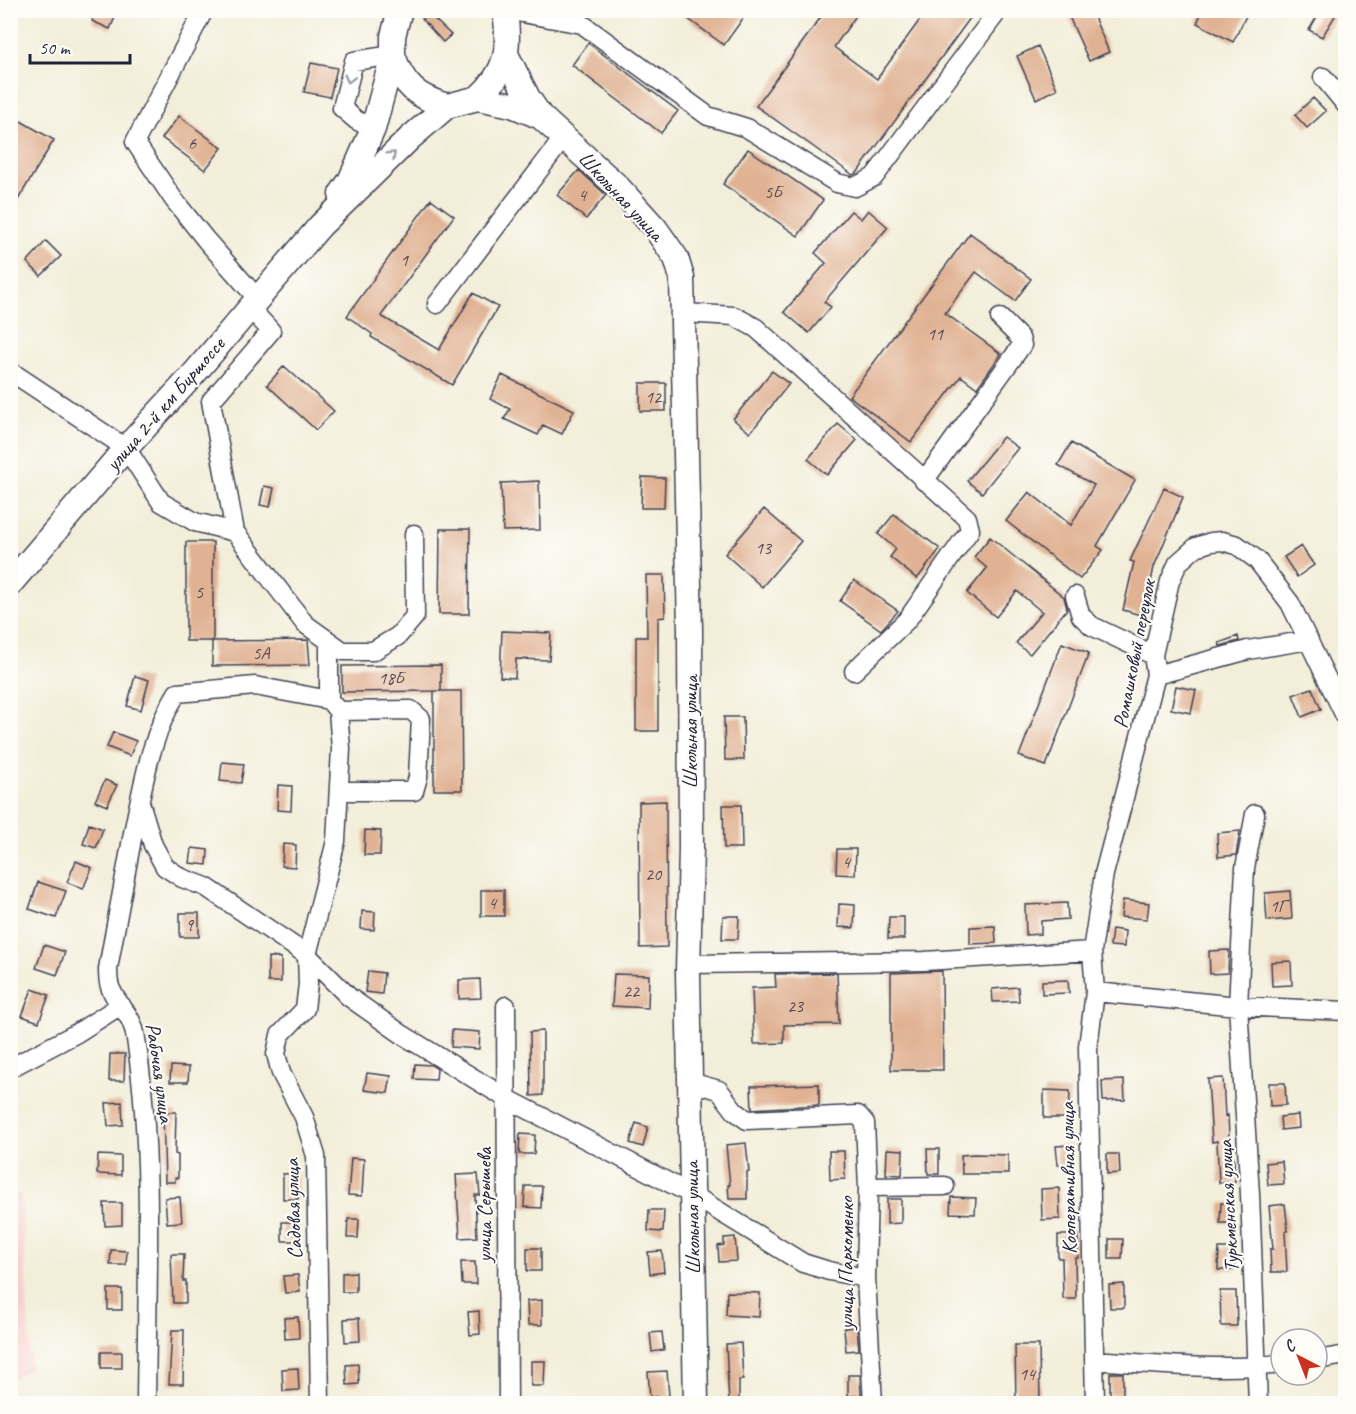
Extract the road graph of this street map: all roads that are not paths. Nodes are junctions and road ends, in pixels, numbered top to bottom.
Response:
1 (204, 10) edge
2 (400, 10) edge
3 (505, 10) edge
4 (995, 15) dead end
5 (506, 54) junction
6 (393, 55) junction
7 (1323, 77) dead end
8 (478, 98) junction
9 (1346, 105) edge
10 (447, 106) junction
11 (541, 117) junction
12 (373, 129) junction
13 (565, 136) junction
14 (320, 226) junction
15 (253, 302) junction
16 (437, 304) dead end
17 (684, 313) junction
18 (1000, 318) dead end
19 (10, 371) edge
20 (126, 448) junction
21 (924, 481) junction
22 (235, 532) junction
23 (414, 534) dead end
24 (10, 584) edge
25 (1074, 596) dead end
26 (1309, 640) junction
27 (329, 641) junction
28 (1153, 655) junction
29 (854, 671) dead end
30 (1156, 675) junction
31 (334, 706) junction
32 (1346, 718) edge
33 (340, 791) junction
34 (140, 802) junction
35 (1255, 814) dead end
36 (1092, 951) junction
37 (307, 955) junction
38 (688, 964) junction
39 (1095, 992) junction
40 (121, 1005) junction
41 (506, 1006) dead end
42 (1238, 1006) junction
43 (1346, 1011) edge
44 (10, 1068) edge
45 (690, 1082) junction
46 (506, 1098) junction
47 (945, 1186) dead end
48 (868, 1187) junction
49 (691, 1194) junction
50 (866, 1278) junction
51 (1346, 1355) edge
52 (1329, 1357) edge
53 (1094, 1360) junction
54 (1269, 1366) edge
55 (1257, 1367) junction
56 (146, 1404) edge
57 (320, 1404) edge
58 (508, 1404) edge
59 (696, 1404) edge
60 (873, 1404) edge
61 (1095, 1404) edge
62 (1258, 1404) edge

1 - 15 street
2 - 6 main road
3 - 4 street
3 - 5 main road
5 - 8 main road
5 - 11 main road
6 - 10 main road
6 - 12 main road
6 -> 12 street
7 - 9 street
8 - 10 main road
8 - 11 main road
14 -> 10 main road
11 - 13 main road, Школьная улица
12 - 14 main road
13 - 16 street
13 - 17 main road, Школьная улица
14 - 15 main road, улица 2-й км Биршоссе
15 - 20 main road, улица 2-й км Биршоссе
15 - 22 street
17 - 21 street
17 - 38 main road, Школьная улица
18 - 21 street
19 - 20 street
20 - 22 street
20 - 24 main road, улица 2-й км Биршоссе
21 - 29 street
22 - 27 street
23 - 27 street
25 - 28 street
26 - 28 street, Ромашковый переулок
26 - 30 street
26 - 32 street, Ромашковый переулок
27 - 31 street, Садовая улица
28 - 30 street, Ромашковый переулок
30 - 36 street, Ромашковый переулок
31 - 33 street, Садовая улица
31 - 33 street
31 - 34 street, Рабочая улица
33 - 37 street, Садовая улица
34 - 37 street
34 - 40 street, Рабочая улица
35 - 42 street, Туркменская улица
36 - 38 street
36 - 39 street, Кооперативная улица
37 - 46 street
37 - 57 street, Садовая улица
38 - 45 main road, Школьная улица
39 - 42 street
39 - 53 street, Кооперативная улица
40 - 44 street
40 - 56 street, Рабочая улица
41 - 46 street, улица Серышева
42 - 43 street
42 - 55 street, Туркменская улица
45 - 48 street, улица Пархоменко
45 - 49 main road, Школьная улица
46 - 49 street
46 - 58 street, улица Серышева
47 - 48 street
48 - 50 street, улица Пархоменко
49 - 50 street
49 - 59 main road, Школьная улица
50 - 60 street, улица Пархоменко
51 - 52 street
53 - 55 street
53 - 61 street, Кооперативная улица
54 - 55 street
55 - 62 street, Туркменская улица

